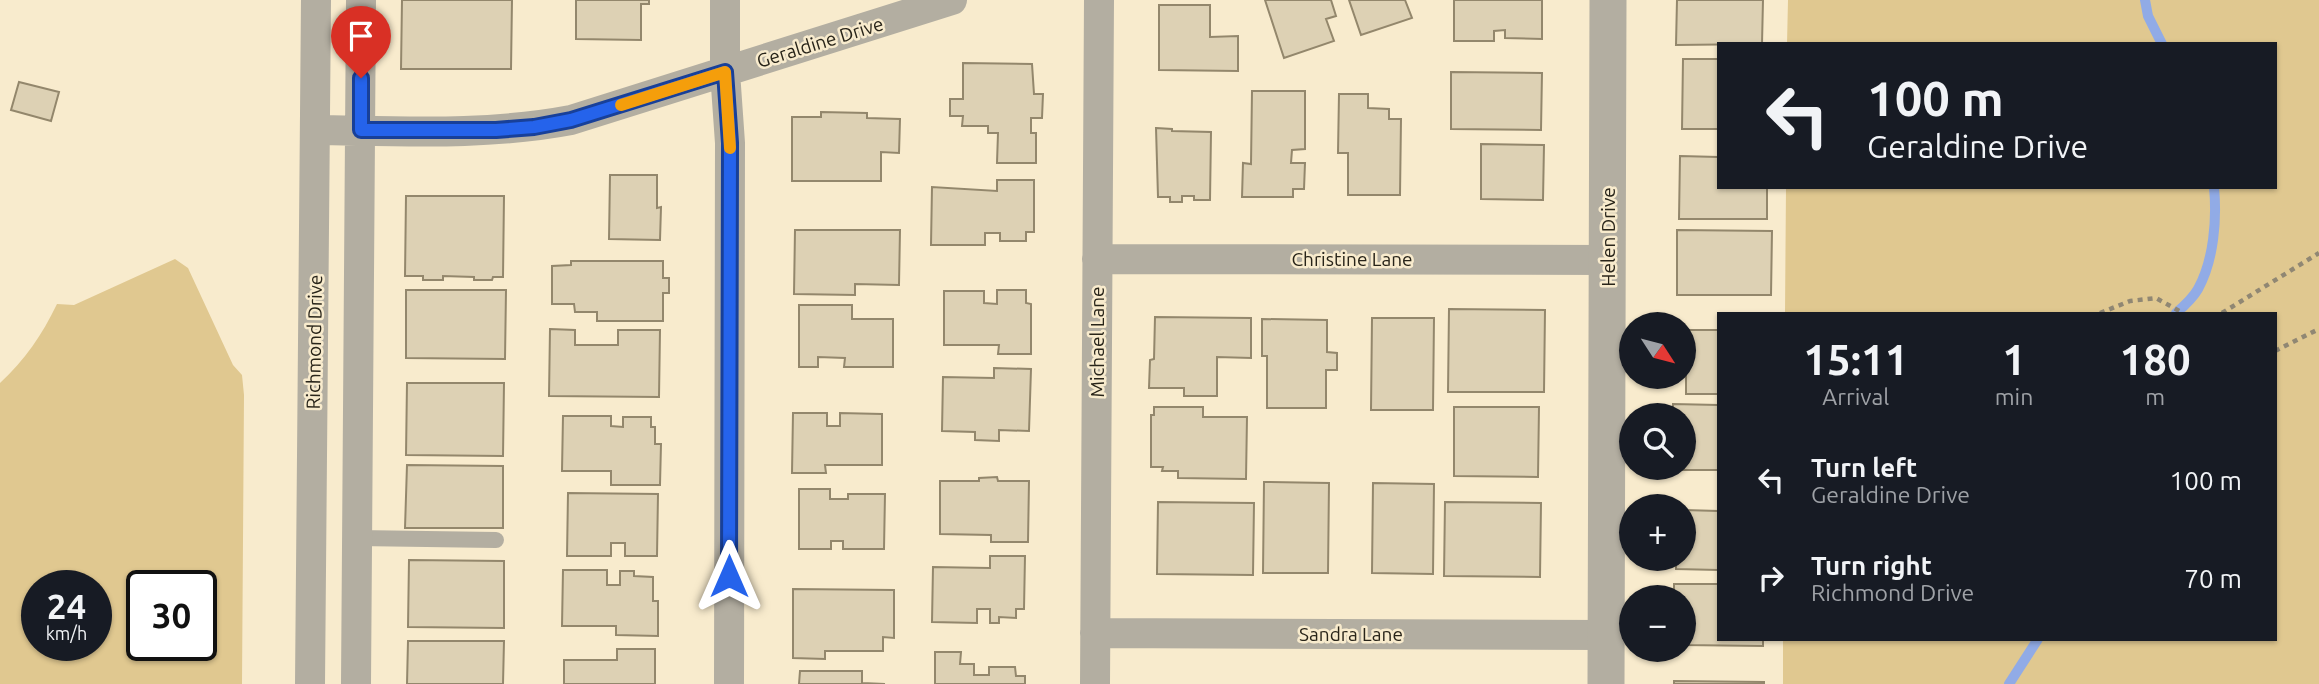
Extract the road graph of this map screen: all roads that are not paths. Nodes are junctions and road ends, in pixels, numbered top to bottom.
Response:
1 (316, 0) edge
2 (361, 0) edge
3 (725, 0) edge
4 (953, 0) edge
5 (1099, 0) edge
6 (1608, 0) edge
7 (725, 72) junction
8 (316, 130) junction
9 (361, 130) junction
10 (1097, 259) junction
11 (1608, 260) junction
12 (357, 538) junction
13 (496, 540) dead end
14 (1095, 633) junction
15 (1606, 635) junction
16 (310, 684) edge
17 (356, 684) edge
18 (729, 684) edge
19 (1095, 684) edge
20 (1606, 684) edge

1 - 8 street, Richmond Drive
2 - 9 street
3 - 7 street
4 - 7 street, Geraldine Drive
5 - 10 street, Michael Lane
6 - 11 street, Helen Drive
7 - 9 street, Geraldine Drive
7 - 18 street
8 - 9 street, Geraldine Drive
8 - 16 street, Richmond Drive
9 - 12 street
10 - 11 street, Christine Lane
10 - 14 street, Michael Lane
11 - 15 street, Helen Drive
12 - 13 lane
12 - 17 street
14 - 15 street, Sandra Lane
14 - 19 street, Michael Lane
15 - 20 street, Helen Drive

